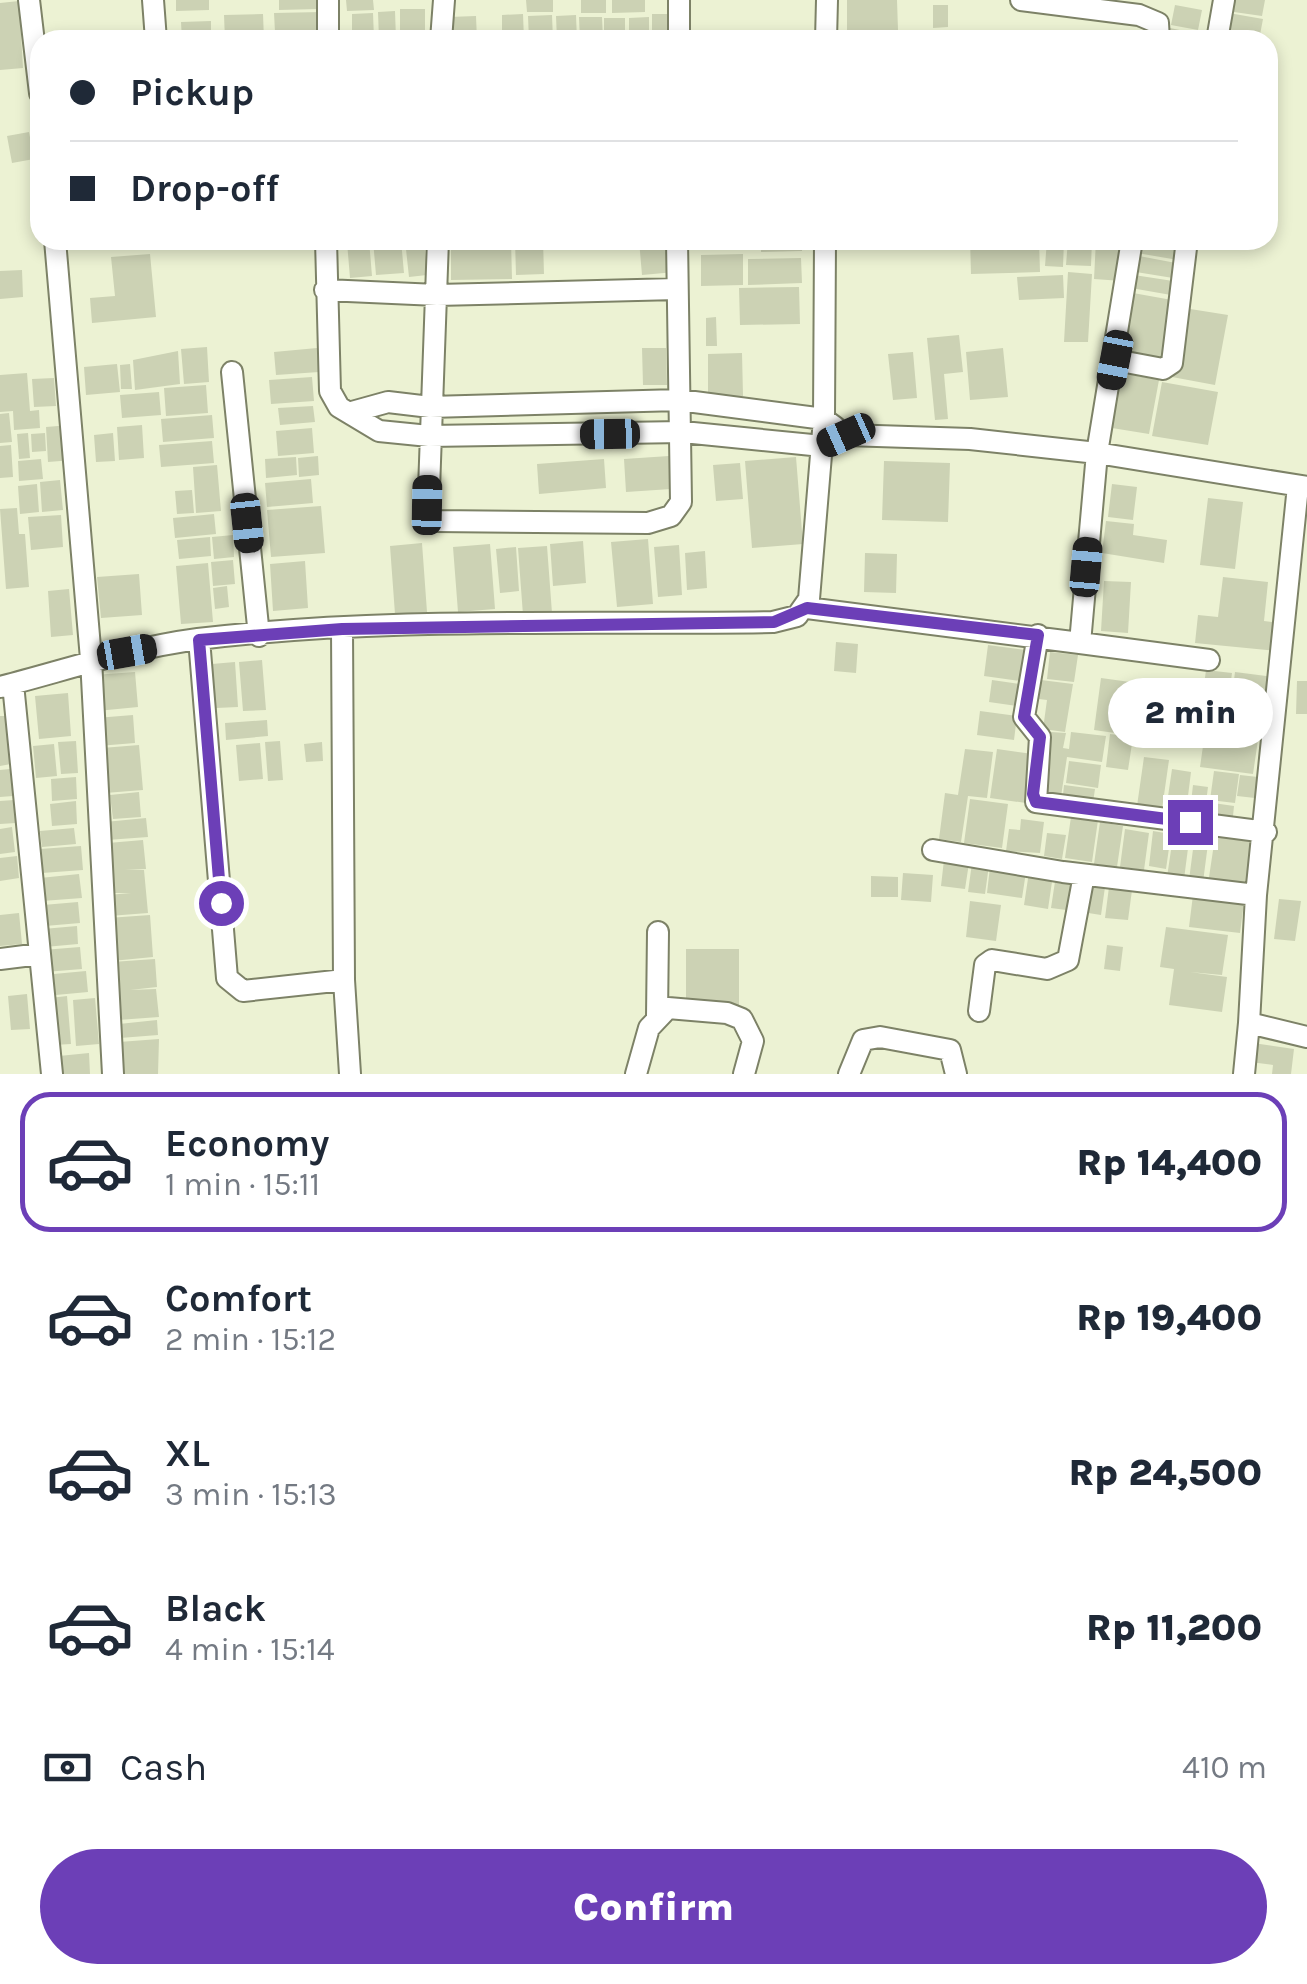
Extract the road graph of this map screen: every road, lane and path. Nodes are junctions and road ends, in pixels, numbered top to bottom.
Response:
1 (29, 0) edge
2 (154, 0) edge
3 (328, 0) edge
4 (444, 0) edge
5 (679, 0) edge
6 (826, 0) edge
7 (1020, 0) edge
8 (1224, 0) edge
9 (1081, 3) edge
10 (33, 30) edge
11 (156, 30) edge
12 (328, 30) edge
13 (442, 30) edge
14 (679, 30) edge
15 (826, 30) edge
16 (1159, 30) edge
17 (1219, 30) edge
18 (57, 250) edge
19 (326, 250) edge
20 (438, 250) edge
21 (678, 250) edge
22 (825, 250) edge
23 (1131, 250) edge
24 (1186, 250) edge
25 (678, 289) junction
26 (325, 290) junction
27 (437, 294) junction
28 (1115, 360) junction
29 (232, 372) dead end
30 (679, 400) junction
31 (430, 407) junction
32 (352, 412) junction
33 (824, 419) junction
34 (683, 432) junction
35 (846, 435) junction
36 (429, 436) junction
37 (822, 446) junction
38 (1097, 453) junction
39 (1302, 486) edge
40 (807, 608) junction
41 (342, 629) junction
42 (1038, 635) junction
43 (259, 636) junction
44 (199, 640) junction
45 (1080, 643) junction
46 (91, 659) junction
47 (1209, 660) dead end
48 (6, 686) edge
49 (1266, 832) junction
50 (934, 850) dead end
51 (1084, 875) junction
52 (1256, 895) junction
53 (658, 932) dead end
54 (40, 954) junction
55 (0, 959) edge
56 (344, 980) junction
57 (979, 1011) dead end
58 (656, 1016) junction
59 (1248, 1023) junction
60 (1307, 1037) edge
61 (52, 1074) edge
62 (113, 1074) edge
63 (350, 1074) edge
64 (636, 1074) edge
65 (744, 1074) edge
66 (848, 1074) edge
67 (956, 1074) edge
68 (1244, 1074) edge

1 - 10 street
2 - 11 street
3 - 12 street
4 - 13 street
5 - 14 street
6 - 15 street
7 - 9 street
8 - 17 street
9 - 16 street
18 - 46 street
19 - 26 street
20 - 27 street
21 - 25 street
22 - 33 street
23 - 28 street
24 - 28 street
25 - 27 street
25 - 30 street
26 - 27 street
26 - 32 street
27 - 31 street
28 - 38 street
29 - 43 street
30 - 31 street
30 - 33 street
30 - 34 street
31 - 32 street
31 - 36 street
32 - 36 street
33 - 35 street
33 - 37 street
34 - 36 street
34 - 36 street
34 - 37 street
35 - 37 street
35 - 38 street
37 - 40 street
38 - 39 street
38 - 45 street
39 - 49 street
40 - 41 street
40 - 42 street
41 - 43 street
41 - 56 street
42 - 45 street
42 - 49 street
43 - 44 street
44 - 46 street
44 - 56 street
45 - 47 street
46 - 48 street
46 - 62 street
48 - 54 street
49 - 52 street
50 - 51 street
51 - 52 street
51 - 57 street
52 - 59 street
53 - 58 street
54 - 55 street
54 - 61 street
56 - 63 street
58 - 64 street
58 - 65 street
59 - 60 street
59 - 68 street
66 - 67 street

